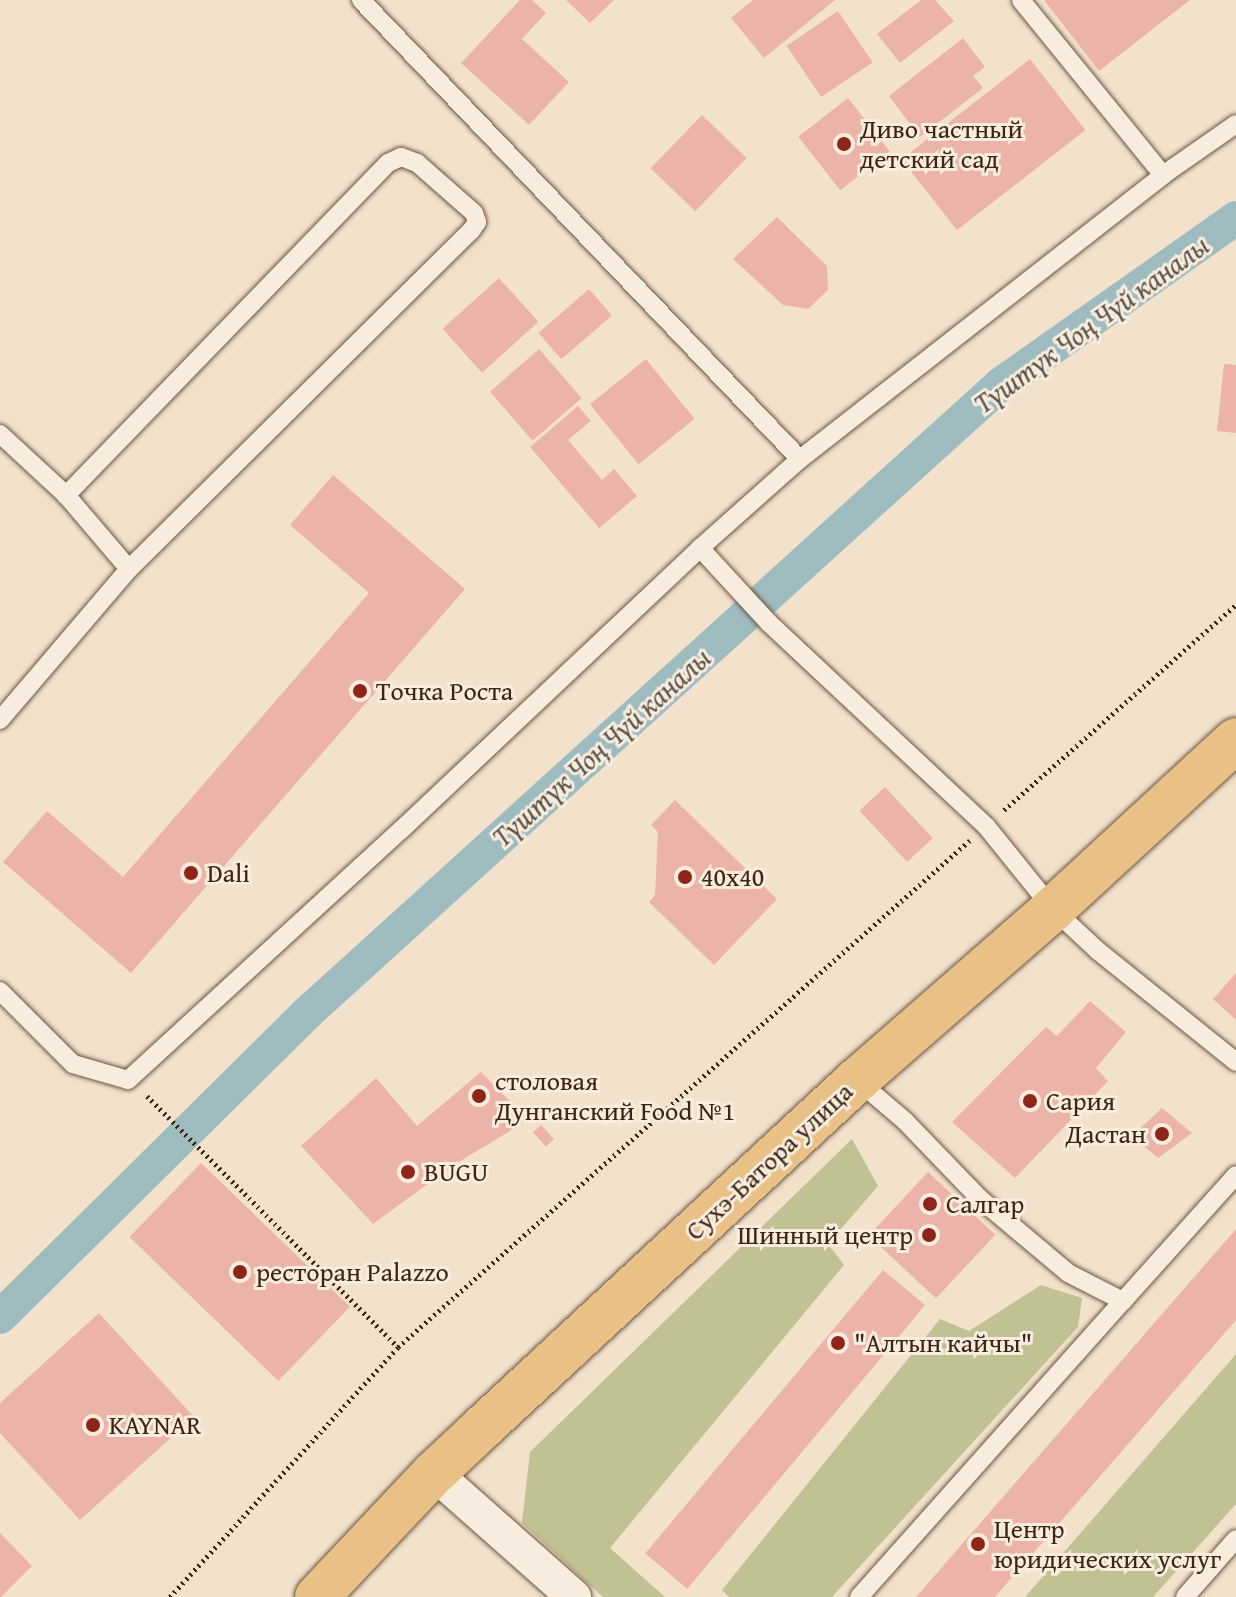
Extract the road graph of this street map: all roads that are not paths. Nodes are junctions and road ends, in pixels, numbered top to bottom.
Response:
1 (361, 0) edge
2 (1021, 0) edge
3 (1236, 124) edge
4 (1163, 175) junction
5 (0, 434) edge
6 (800, 459) junction
7 (66, 495) junction
8 (700, 548) junction
9 (129, 569) junction
10 (0, 720) edge
11 (1236, 740) edge
12 (1053, 909) junction
13 (0, 991) edge
14 (1236, 1062) edge
15 (857, 1080) junction
16 (1236, 1175) edge
17 (1123, 1301) junction
18 (434, 1473) junction
19 (1236, 1539) edge
20 (317, 1597) edge
21 (574, 1597) edge
22 (859, 1597) edge
23 (1185, 1597) edge

1 - 6 lane
2 - 4 lane
3 - 4 lane
4 - 6 lane
5 - 7 lane
6 - 8 lane
7 - 9 lane
7 - 9 lane
8 - 12 lane
8 - 13 lane
9 - 10 lane
11 - 12 main road, Сухэ-Батора улица
12 - 14 lane
12 - 15 main road, Сухэ-Батора улица
15 - 17 lane
15 - 18 main road, Сухэ-Батора улица
16 - 17 lane
17 - 22 lane
18 - 20 main road, Сухэ-Батора улица
18 - 21 street
19 - 23 lane

